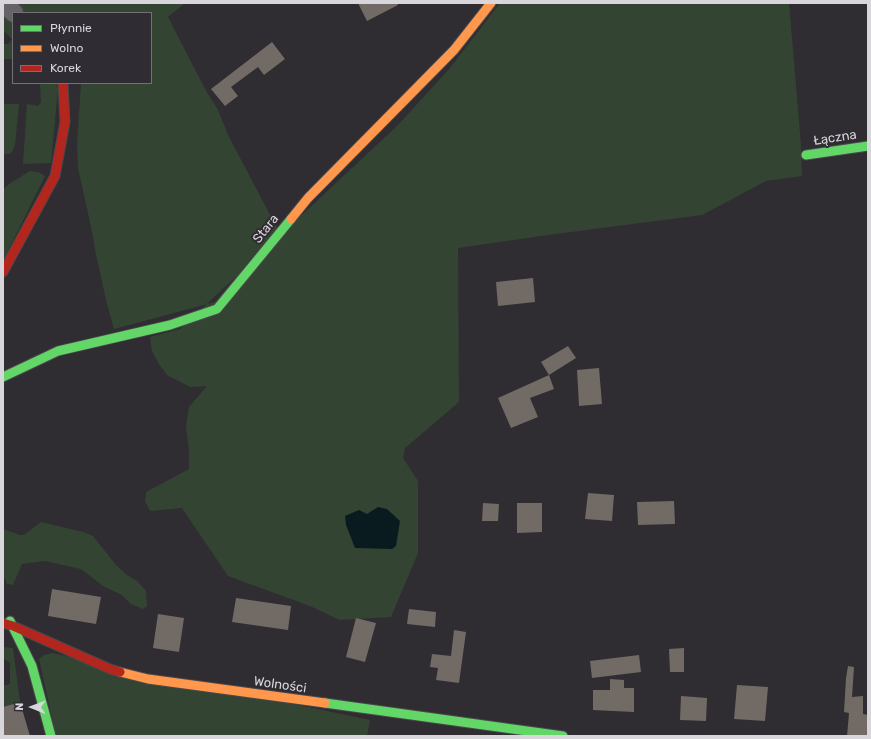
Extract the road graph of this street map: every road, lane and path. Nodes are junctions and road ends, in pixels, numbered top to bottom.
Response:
1 (3, 3) edge
2 (491, 3) edge
3 (13, 12) edge
4 (63, 84) edge
5 (868, 146) edge
6 (806, 155) dead end
7 (3, 272) edge
8 (3, 377) edge
9 (5, 619) edge
10 (13, 626) junction
11 (52, 736) edge
12 (563, 736) edge

1 - 3 street
2 - 8 street, Stara
4 - 7 street
5 - 6 street, Łączna
9 - 10 street
10 - 11 street
10 - 12 street, Wolności

